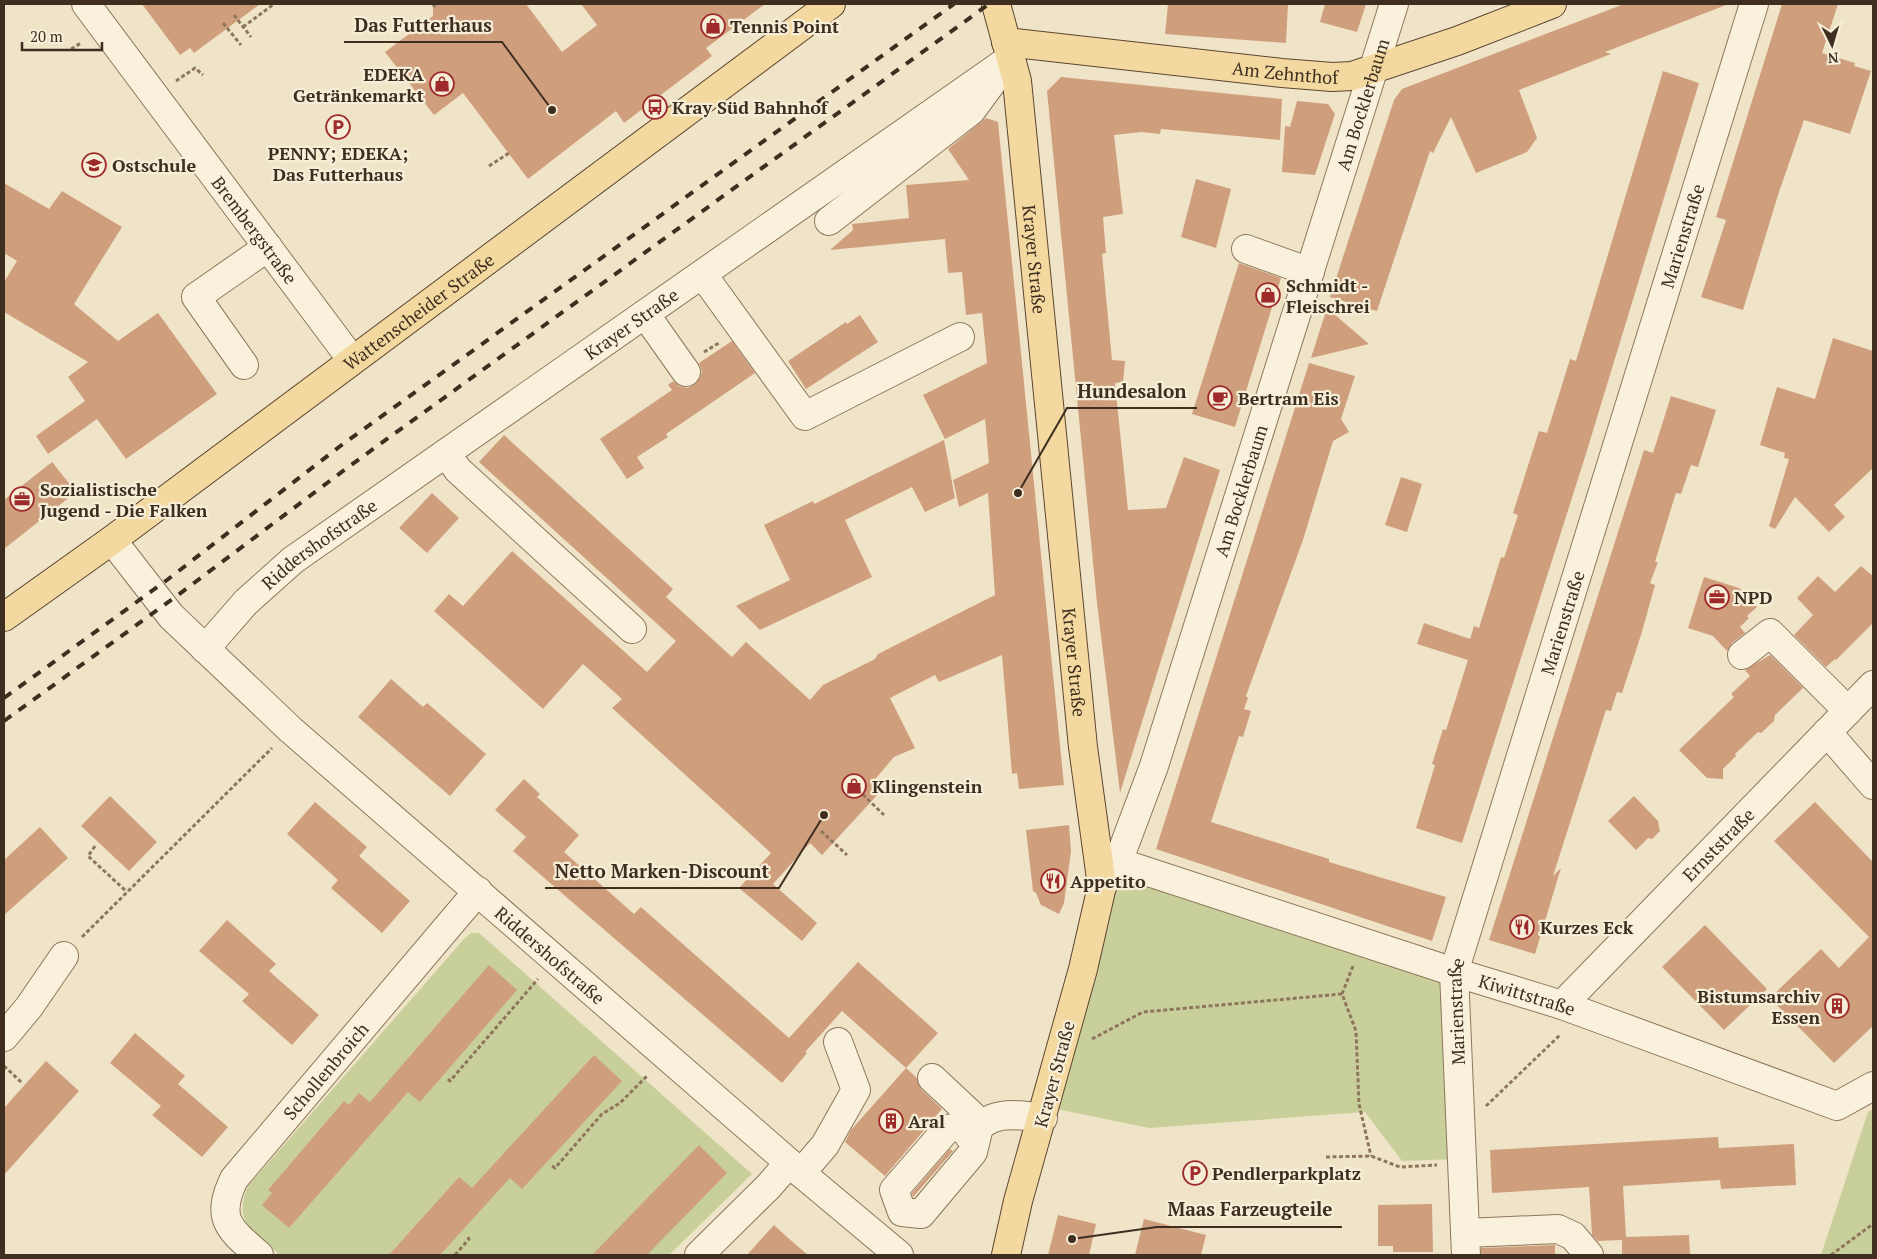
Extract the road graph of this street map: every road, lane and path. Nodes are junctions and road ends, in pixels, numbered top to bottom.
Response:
1 (86, 4) edge
2 (274, 4) edge
3 (831, 4) edge
4 (996, 4) edge
5 (1394, 4) edge
6 (1552, 4) edge
7 (1754, 4) edge
8 (234, 15) dead end
9 (223, 23) dead end
10 (243, 27) junction
11 (251, 37) dead end
12 (79, 44) dead end
13 (241, 45) dead end
14 (71, 50) dead end
15 (1009, 50) junction
16 (1373, 71) junction
17 (203, 75) dead end
18 (176, 81) dead end
19 (509, 153) dead end
20 (489, 166) dead end
21 (829, 221) dead end
22 (268, 247) junction
23 (1246, 249) dead end
24 (1310, 272) junction
25 (703, 275) junction
26 (645, 314) junction
27 (960, 338) dead end
28 (352, 360) junction
29 (244, 364) dead end
30 (686, 372) dead end
31 (520, 400) joint
32 (446, 453) junction
33 (112, 540) junction
34 (4, 617) edge
35 (632, 629) dead end
36 (205, 649) junction
37 (1742, 655) dead end
38 (1873, 685) edge
39 (1848, 711) junction
40 (1827, 732) junction
41 (269, 751) dead end
42 (1873, 785) edge
43 (858, 790) dead end
44 (884, 814) dead end
45 (821, 831) dead end
46 (95, 846) dead end
47 (847, 855) dead end
48 (1118, 862) junction
49 (1102, 886) junction
50 (478, 891) junction
51 (127, 892) junction
52 (64, 956) joint
53 (555, 958) junction
54 (1454, 972) junction
55 (1568, 1007) junction
56 (4, 1037) edge
57 (838, 1042) dead end
58 (666, 1055) junction
59 (1058, 1058) junction
60 (4, 1066) edge
61 (932, 1078) dead end
62 (448, 1079) dead end
63 (22, 1083) dead end
64 (1873, 1086) edge
65 (1460, 1116) junction
66 (1043, 1118) junction
67 (980, 1123) junction
68 (1372, 1156) junction
69 (1326, 1157) dead end
70 (1462, 1164) junction
71 (552, 1166) dead end
72 (795, 1168) junction
73 (1873, 1224) edge
74 (466, 1236) dead end
75 (878, 1237) junction
76 (1466, 1244) edge
77 (259, 1255) edge
78 (454, 1255) edge
79 (698, 1255) edge
80 (899, 1255) edge
81 (1006, 1255) edge
82 (1589, 1255) edge
83 (1831, 1255) edge

1 - 22 street, Brembergstraße
2 - 10 path
3 - 28 main road, Wattenscheider Straße
4 - 15 main road, Krayer Straße
5 - 16 street, Am Bocklerbaum
6 - 16 main road, Am Zehnthof
7 - 54 street, Marienstraße
8 - 10 path
9 - 13 path
10 - 11 path
12 - 14 path
15 - 16 main road, Am Zehnthof
15 - 21 street
15 - 25 street, Krayer Straße
15 - 49 main road, Krayer Straße
16 - 24 street, Am Bocklerbaum
17 - 18 path
19 - 20 path
22 - 28 street, Brembergstraße
22 - 29 street
23 - 24 street
24 - 48 street, Am Bocklerbaum
25 - 26 street, Krayer Straße
25 - 27 street
26 - 30 street
26 - 31 street, Krayer Straße
28 - 33 main road, Wattenscheider Straße
31 - 32 street, Riddershofstraße
32 - 35 street
32 - 36 street, Riddershofstraße
33 - 34 main road, Wattenscheider Straße
33 - 36 street, Riddershofstraße
36 - 50 street, Riddershofstraße
37 - 39 street
38 - 39 street, Ernststraße
39 - 40 street, Ernststraße
40 - 42 street
40 - 55 street, Ernststraße
41 - 51 path
43 - 44 path
45 - 47 path
46 - 51 path
48 - 49 street, Am Bocklerbaum
48 - 54 street, Kiwittstraße
49 - 59 main road, Krayer Straße
50 - 53 street, Riddershofstraße
50 - 77 street, Schollenbroich
51 - 52 path
52 - 56 street
53 - 58 street, Riddershofstraße
53 - 62 path
54 - 55 street, Kiwittstraße
54 - 65 street, Marienstraße
55 - 64 street, Kiwittstraße
55 - 65 path
57 - 72 street
58 - 71 path
58 - 72 street, Riddershofstraße
59 - 66 main road, Krayer Straße
59 - 68 path
60 - 63 path
61 - 67 street
65 - 70 street, Marienstraße
66 - 67 street
66 - 81 main road, Krayer Straße
67 - 75 street
68 - 69 path
68 - 70 path
70 - 76 street, Marienstraße
72 - 75 street, Riddershofstraße
72 - 79 street
73 - 83 path
74 - 78 path
75 - 80 street, Riddershofstraße
76 - 82 street

